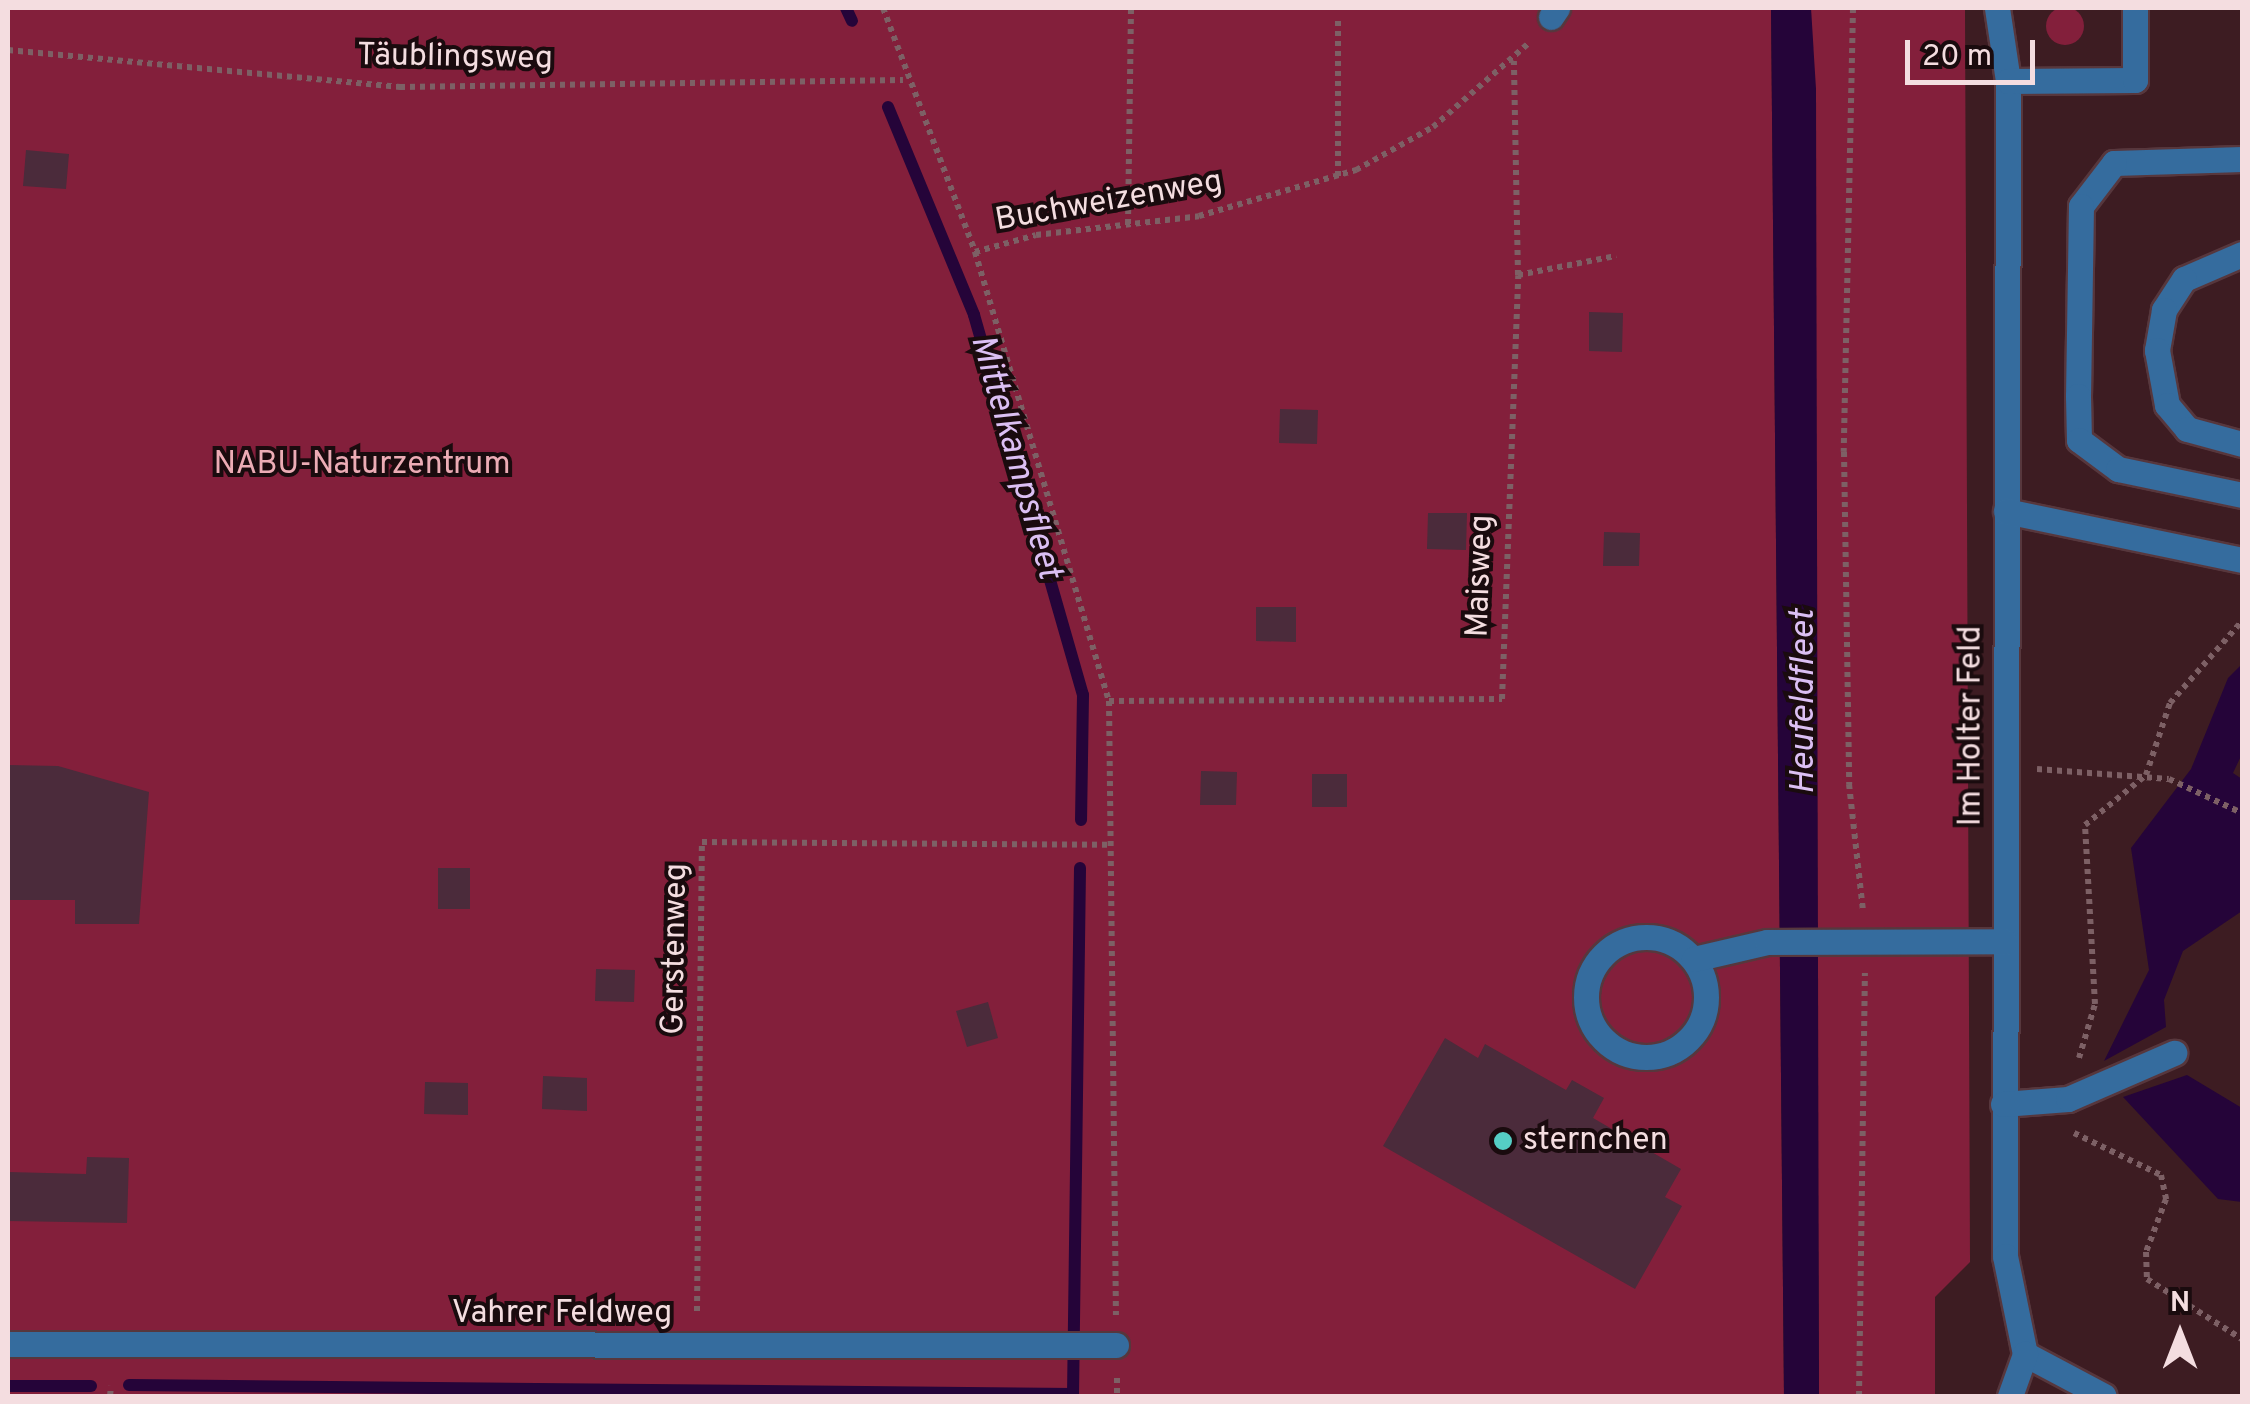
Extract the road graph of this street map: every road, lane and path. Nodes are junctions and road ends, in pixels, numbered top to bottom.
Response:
1 (883, 8) edge
2 (1852, 8) edge
3 (1997, 8) edge
4 (2135, 8) edge
5 (1130, 10) edge
6 (1554, 12) edge
7 (1338, 19) dead end
8 (8, 50) edge
9 (1514, 62) junction
10 (903, 80) junction
11 (2008, 81) junction
12 (2242, 160) edge
13 (1338, 176) junction
14 (1128, 224) junction
15 (976, 252) junction
16 (2242, 254) edge
17 (1616, 256) dead end
18 (1518, 275) junction
19 (2242, 444) edge
20 (2242, 494) edge
21 (2006, 511) junction
22 (2242, 560) edge
23 (2242, 621) edge
24 (1108, 700) junction
25 (2004, 770) junction
26 (2146, 775) junction
27 (2242, 813) edge
28 (1112, 846) junction
29 (2004, 941) junction
30 (1866, 942) junction
31 (1694, 959) junction
32 (2174, 1053) dead end
33 (2068, 1099) junction
34 (2003, 1104) junction
35 (2242, 1339) edge
36 (8, 1344) edge
37 (1104, 1346) junction
38 (697, 1348) junction
39 (2025, 1354) junction
40 (110, 1386) dead end
41 (110, 1396) edge
42 (1117, 1396) edge
43 (1859, 1396) edge
44 (2010, 1396) edge
45 (2104, 1396) edge

1 - 10 path
2 - 30 path
3 - 11 street, Im Holter Feld
4 - 11 street
5 - 14 path
6 - 9 path, Buchweizenweg
7 - 13 path
8 - 10 path, Täublingsweg
9 - 13 path, Buchweizenweg
9 - 18 path, Maisweg
10 - 15 path
11 - 21 street, Im Holter Feld
12 - 20 street
13 - 14 path, Buchweizenweg
14 - 15 path, Buchweizenweg
15 - 24 path
16 - 19 street
17 - 18 path
18 - 24 path, Maisweg
21 - 22 street
21 - 25 street, Im Holter Feld
23 - 26 path
24 - 28 path
25 - 26 path
25 - 29 street, Im Holter Feld
26 - 27 path
26 - 33 path
28 - 37 path
28 - 38 path, Gerstenweg
29 - 30 street
29 - 34 street, Im Holter Feld
30 - 31 street
30 - 43 path
31 - 31 street
32 - 33 street
33 - 34 street
33 - 35 path
34 - 39 street, Im Holter Feld
36 - 38 street, Vahrer Feldweg
37 - 38 street, Vahrer Feldweg
37 - 42 path
39 - 44 street
39 - 45 street
40 - 41 path

